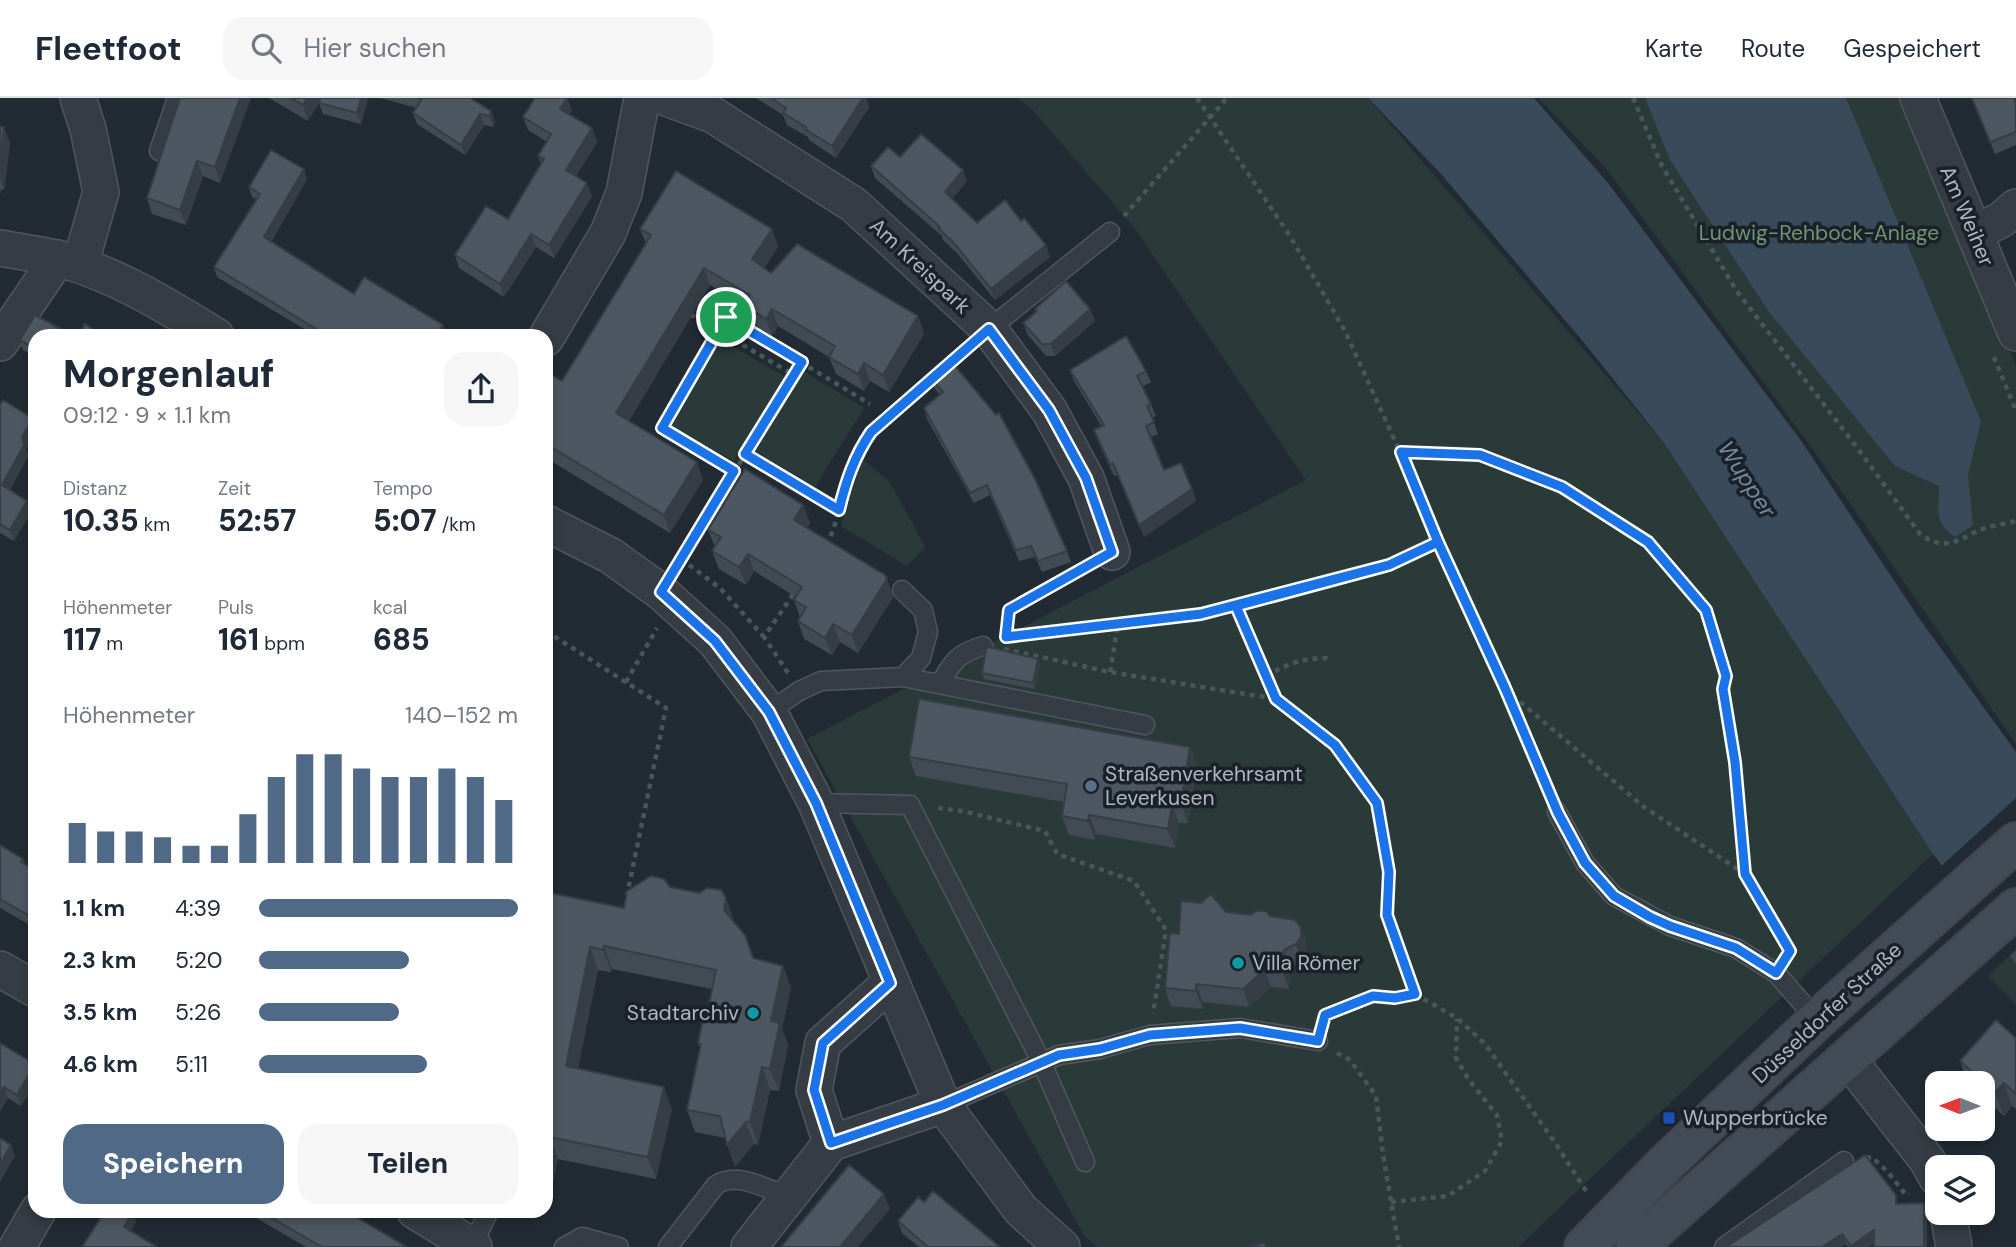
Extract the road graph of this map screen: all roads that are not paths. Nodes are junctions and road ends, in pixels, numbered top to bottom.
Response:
1 (78, 98) edge
2 (177, 98) edge
3 (642, 98) edge
4 (666, 98) edge
5 (1918, 98) edge
6 (159, 151) edge
7 (2016, 207) edge
8 (1110, 232) road end
9 (1974, 233) junction
10 (0, 248) edge
11 (69, 262) junction
12 (205, 329) edge
13 (551, 329) edge
14 (989, 329) junction
15 (2016, 333) edge
16 (3, 339) edge
17 (553, 527) edge
18 (1112, 552) road end
19 (902, 590) dead end
20 (983, 646) road end
21 (903, 677) junction
22 (940, 684) junction
23 (769, 712) junction
24 (1145, 725) dead end
25 (816, 803) junction
26 (1558, 813) road end
27 (2016, 842) edge
28 (2016, 908) edge
29 (0, 969) edge
30 (890, 983) junction
31 (28, 985) edge
32 (1817, 1020) junction
33 (1318, 1041) road end
34 (1848, 1059) junction
35 (1042, 1063) junction
36 (943, 1105) junction
37 (831, 1143) junction
38 (1925, 1157) edge
39 (1844, 1161) road end
40 (1085, 1162) dead end
41 (789, 1197) junction
42 (34, 1218) edge
43 (426, 1218) edge
44 (486, 1218) edge
45 (1950, 1225) edge
46 (1609, 1240) edge
47 (17, 1247) edge
48 (473, 1247) edge
49 (564, 1247) edge
50 (619, 1247) edge
51 (668, 1247) edge
52 (749, 1247) edge
53 (1062, 1247) edge
54 (1724, 1247) edge
55 (1954, 1247) edge

1 - 11 street
2 - 6 lane
3 - 13 street
4 - 14 street, Am Kreispark
5 - 9 street, Am Weiher
7 - 9 street
8 - 14 lane
9 - 15 street, Am Weiher
10 - 11 street
11 - 12 street
11 - 16 street
14 - 18 street, Am Kreispark
17 - 23 street
19 - 21 lane
20 - 22 lane
21 - 22 lane
21 - 23 lane
22 - 24 lane
23 - 25 street
25 - 30 street
25 - 35 lane
26 - 32 lane
27 - 32 main road, Düsseldorfer Straße
28 - 34 main road
29 - 31 street
30 - 36 street
30 - 37 street
32 - 34 main road
32 - 46 main road, Düsseldorfer Straße
33 - 35 lane
34 - 38 street
34 - 46 main road
35 - 36 lane
35 - 40 lane
36 - 37 street
36 - 53 street
37 - 41 street
39 - 54 lane
41 - 51 lane
41 - 52 street
42 - 47 street
43 - 48 street
44 - 48 lane
45 - 55 street
49 - 50 lane

